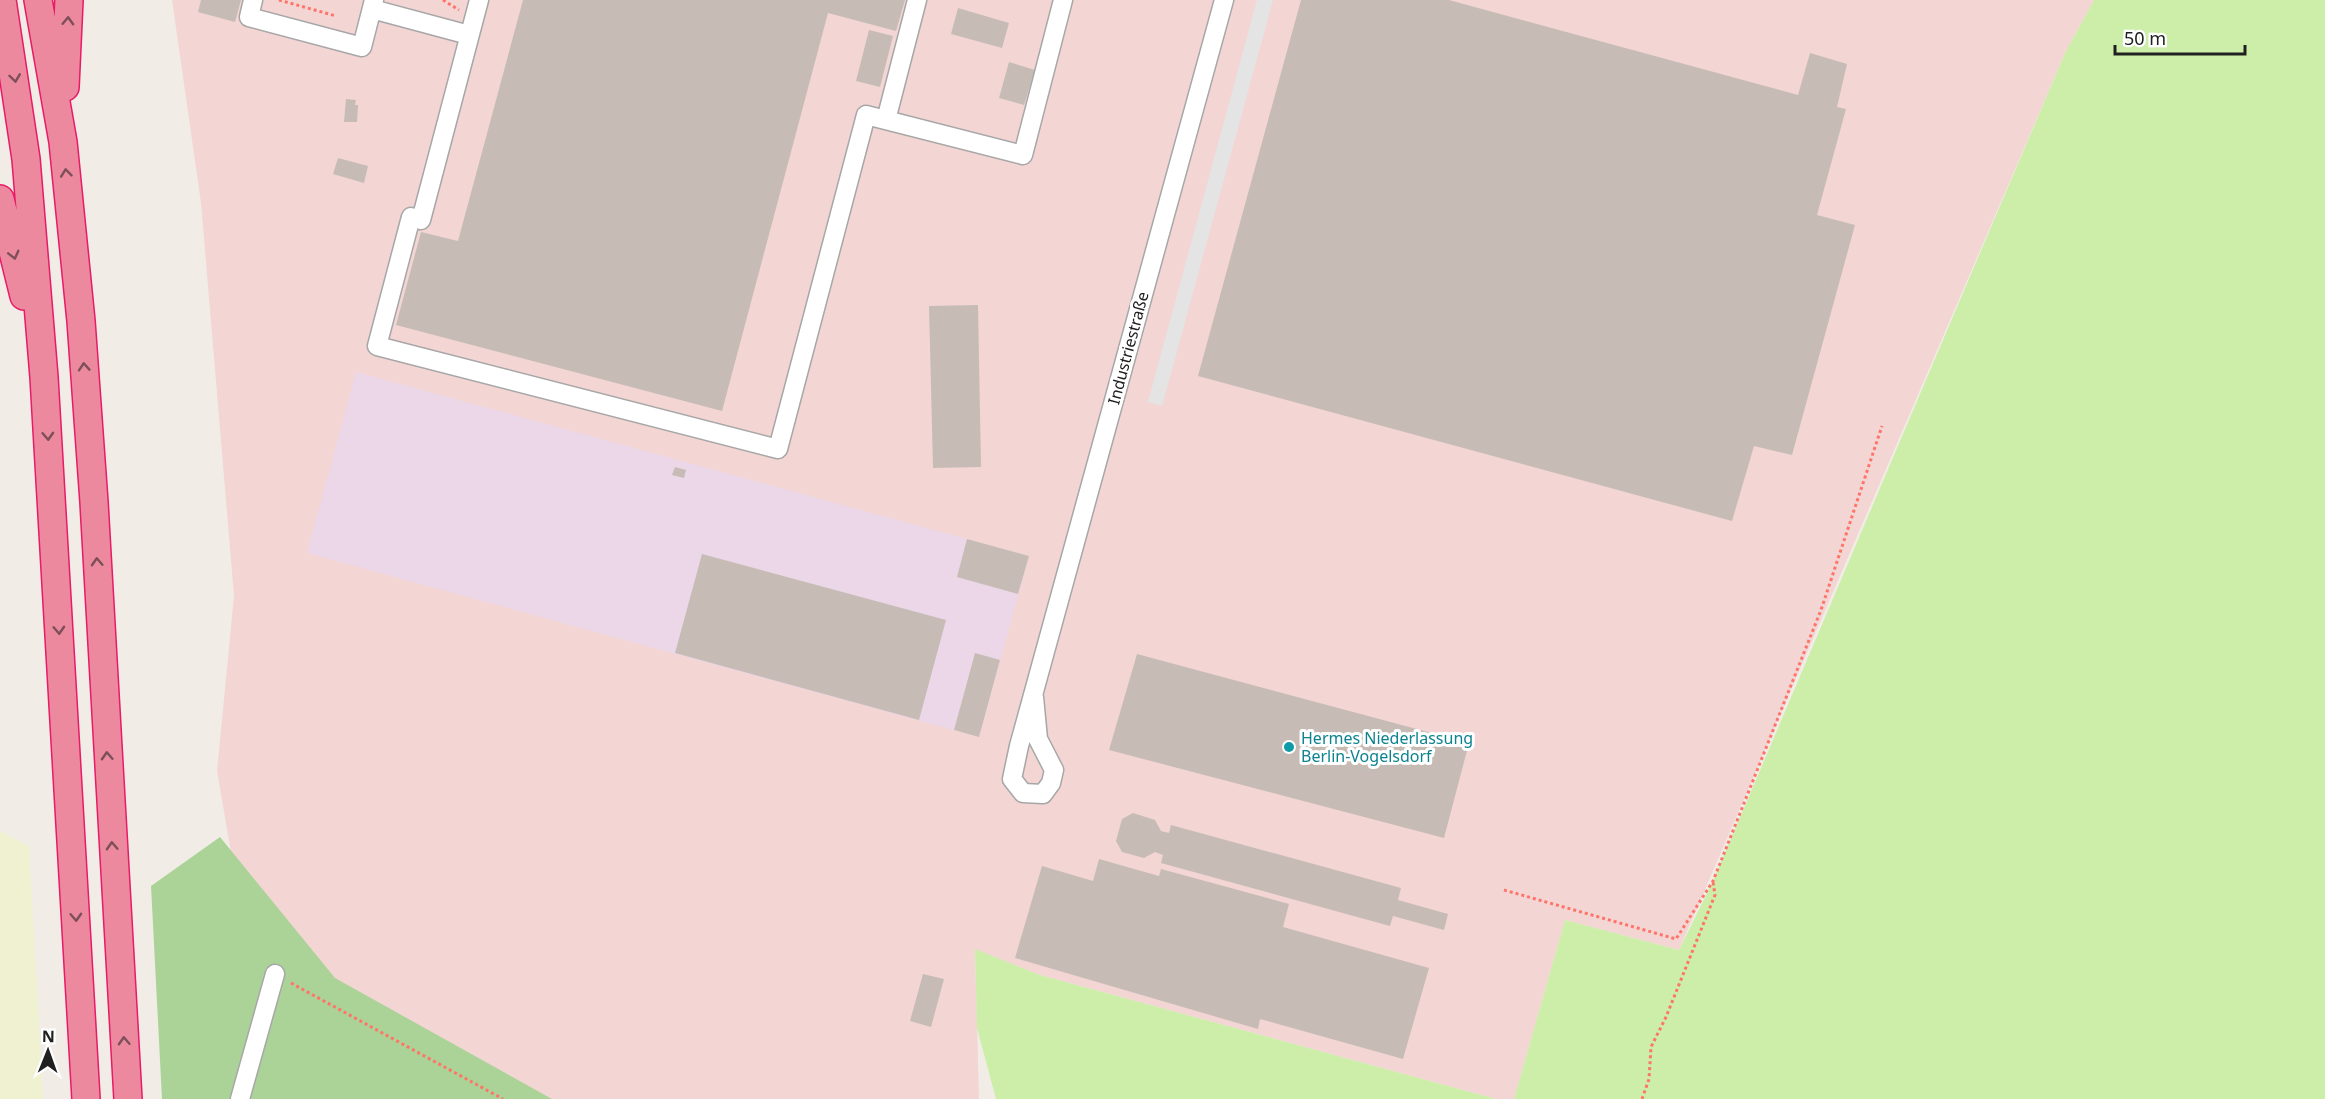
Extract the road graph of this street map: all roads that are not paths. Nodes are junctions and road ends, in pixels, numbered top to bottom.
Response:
1 (2, 0) edge
2 (38, 0) edge
3 (69, 0) edge
4 (253, 0) edge
5 (478, 0) edge
6 (917, 0) edge
7 (1063, 0) edge
8 (1224, 0) edge
9 (373, 4) edge
10 (470, 35) junction
11 (886, 120) junction
12 (63, 142) junction
13 (0, 199) edge
14 (44, 377) junction
15 (1034, 697) junction
16 (275, 974) road end
17 (86, 1099) edge
18 (128, 1099) edge
19 (240, 1099) edge

1 -> 14 highway
2 - 12 highway
12 -> 3 highway
4 - 9 street
5 - 10 street
6 - 11 street
7 - 11 street
8 - 15 street, Industriestraße
9 - 10 street
10 - 11 street
18 -> 12 highway
13 -> 14 highway
14 -> 17 highway
15 - 15 street, Industriestraße
16 - 19 street

